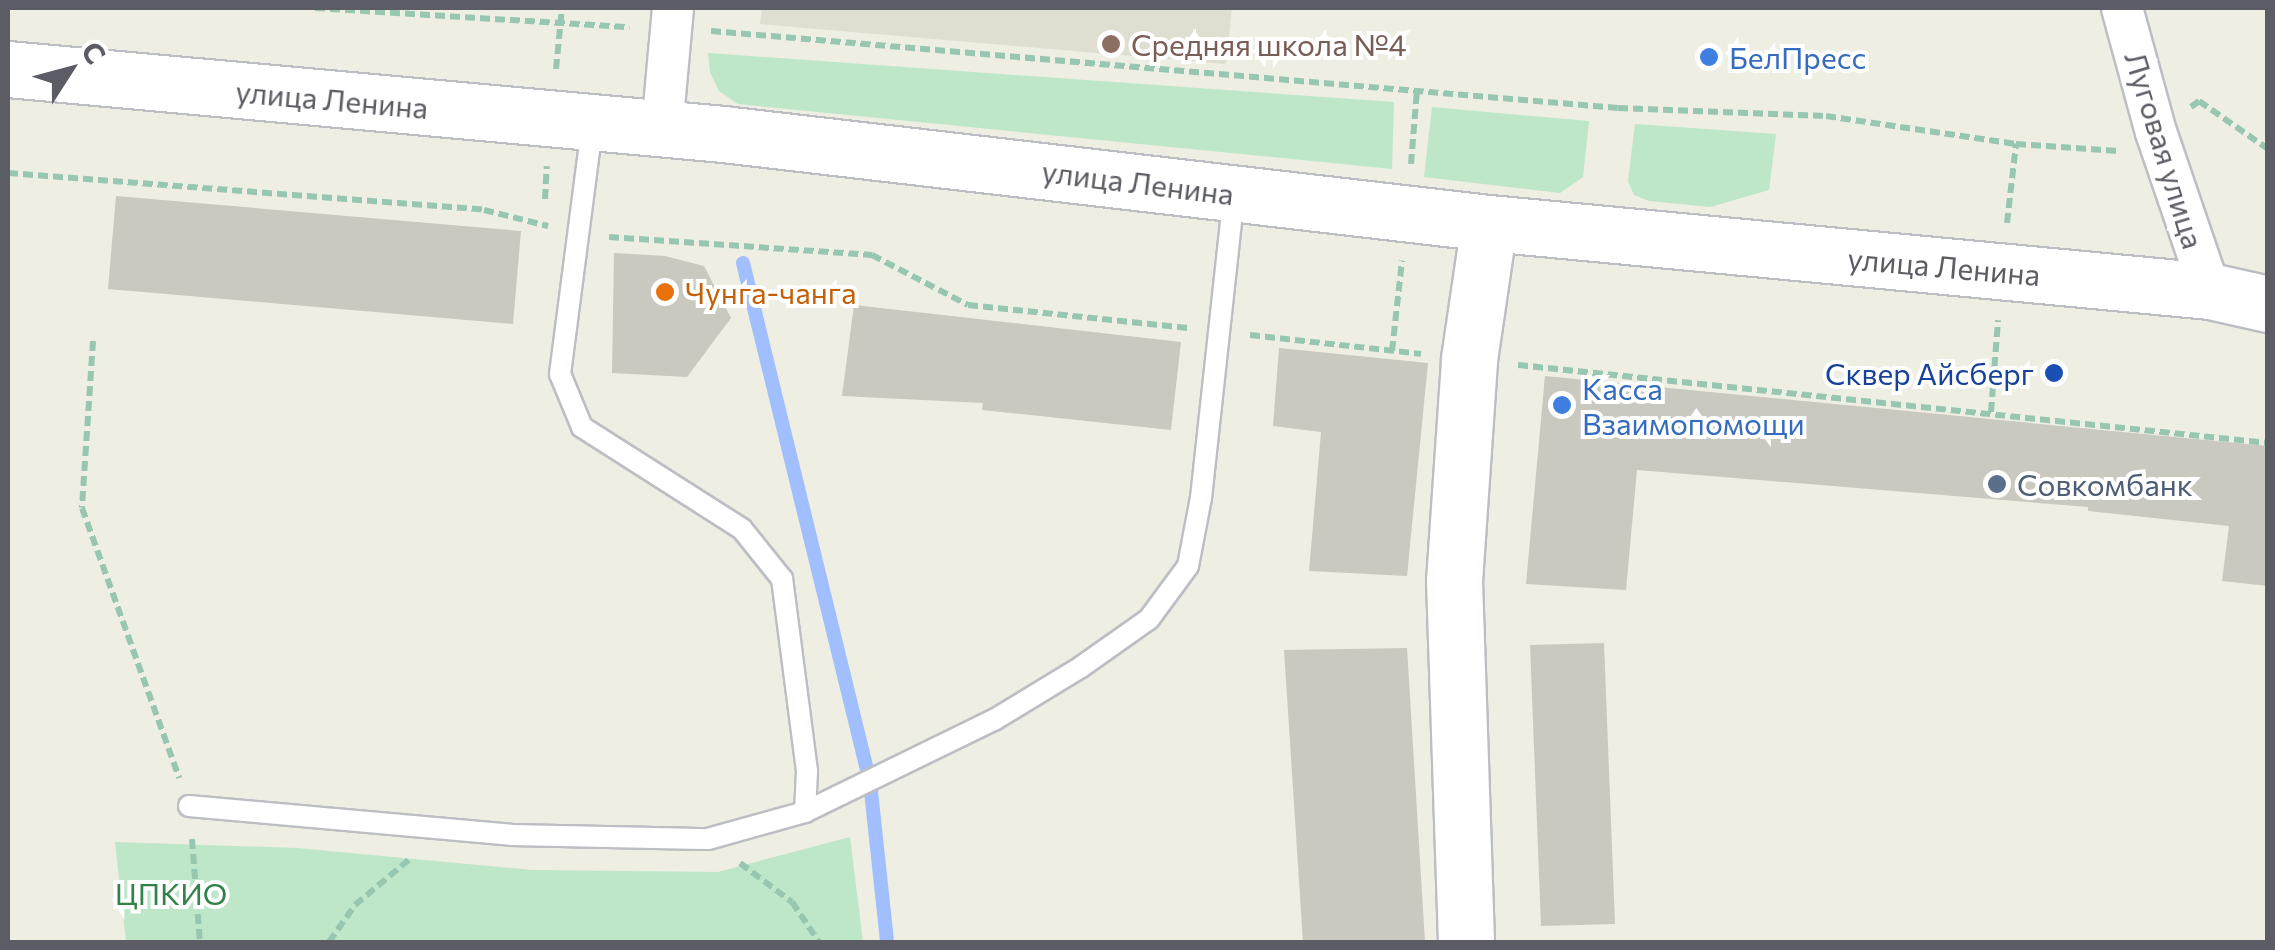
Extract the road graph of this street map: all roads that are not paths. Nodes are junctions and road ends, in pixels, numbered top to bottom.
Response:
1 (2122, 8) edge
2 (672, 18) edge
3 (8, 68) edge
4 (593, 124) junction
5 (662, 129) junction
6 (1234, 194) junction
7 (1489, 223) junction
8 (2210, 291) junction
9 (2268, 304) edge
10 (189, 806) road end
11 (804, 812) junction
12 (1466, 942) edge

1 - 8 street, Луговая улица
2 - 5 street
3 - 4 street, улица Ленина
4 - 5 street, улица Ленина
4 - 11 lane
5 - 6 street, улица Ленина
6 - 7 street, улица Ленина
6 - 11 lane
7 - 8 street, улица Ленина
7 - 12 street
8 - 9 street, улица Ленина
10 - 11 lane

